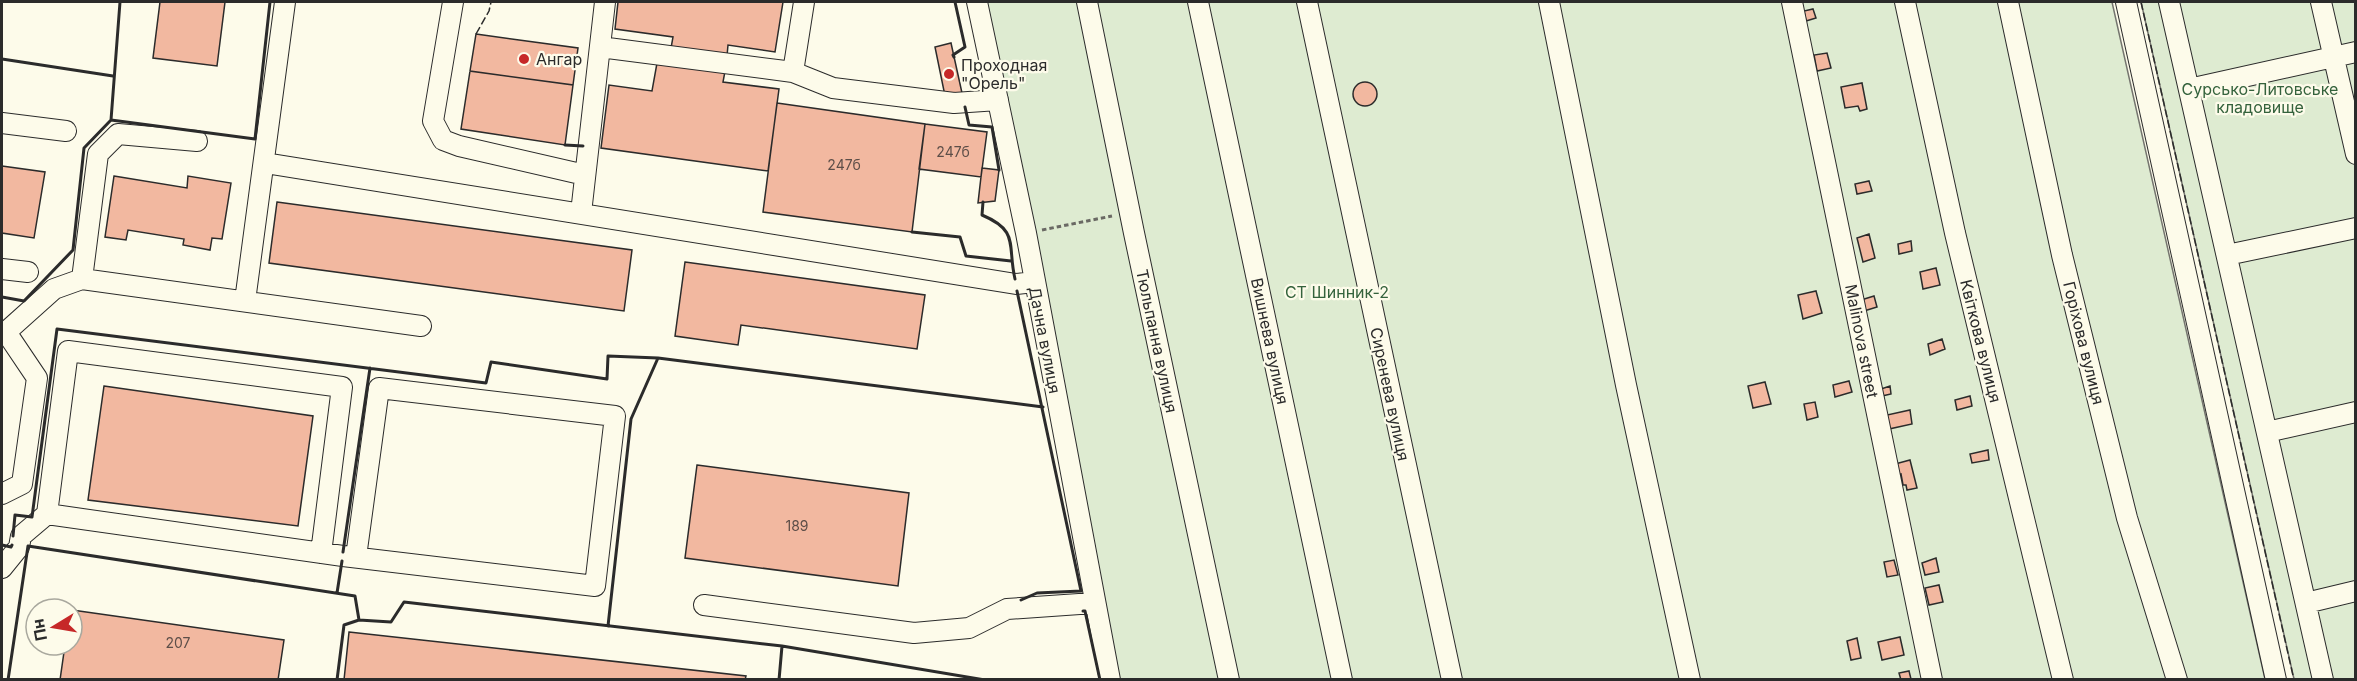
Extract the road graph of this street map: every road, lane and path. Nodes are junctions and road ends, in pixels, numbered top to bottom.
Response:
1 (285, 2) edge
2 (453, 2) edge
3 (605, 2) edge
4 (804, 2) edge
5 (976, 2) edge
6 (1087, 2) edge
7 (1198, 2) edge
8 (1307, 2) edge
9 (1549, 2) edge
10 (1792, 2) edge
11 (1905, 2) edge
12 (2008, 2) edge
13 (2126, 2) edge
14 (2169, 2) edge
15 (2320, 2) edge
16 (600, 47) junction
17 (2355, 52) edge
18 (2333, 57) junction
19 (793, 72) junction
20 (2189, 89) junction
21 (998, 100) junction
22 (2, 123) edge
23 (66, 131) dead end
24 (197, 141) dead end
25 (2355, 154) edge
26 (265, 163) junction
27 (585, 175) junction
28 (1130, 212) junction
29 (581, 213) junction
30 (2355, 228) edge
31 (1026, 233) junction
32 (2227, 255) junction
33 (2, 269) edge
34 (28, 272) dead end
35 (82, 279) junction
36 (1034, 282) junction
37 (245, 301) junction
38 (421, 326) dead end
39 (4, 331) edge
40 (2355, 412) edge
41 (2267, 432) junction
42 (2, 494) edge
43 (47, 514) junction
44 (321, 553) junction
45 (356, 557) junction
46 (2, 568) edge
47 (2355, 591) edge
48 (1094, 603) junction
49 (2306, 603) junction
50 (704, 604) dead end
51 (1110, 680) edge
52 (1229, 680) edge
53 (1342, 680) edge
54 (1452, 680) edge
55 (1690, 680) edge
56 (1932, 680) edge
57 (2063, 680) edge
58 (2176, 680) edge
59 (2276, 680) edge
60 (2323, 680) edge

1 - 26 street
2 - 27 street
3 - 16 street
4 - 19 street
5 - 21 street, Дачна вулиця
6 - 28 street, Тюльпанна вулиця
7 - 53 street, Вишнева вулиця
8 - 54 street, Сиренева вулиця
9 - 55 street
10 - 56 street, Malinova street
11 - 57 street, Квіткова вулиця
12 - 58 street, Горіхова вулиця
13 - 59 street
14 - 20 street
15 - 18 street
16 - 19 street
16 - 27 street
17 - 18 street
18 - 20 street
18 - 25 street
19 - 21 street
20 - 32 street
21 - 31 street, Дачна вулиця
22 - 23 street
24 - 35 street
26 - 29 street
26 - 37 street
27 - 29 street
28 - 31 path
28 - 52 street, Тюльпанна вулиця
29 - 36 street
30 - 32 street
31 - 36 street, Дачна вулиця
32 - 41 street
33 - 34 street
35 - 37 street
35 - 39 street
36 - 48 street, Дачна вулиця
37 - 38 street
39 - 42 street
40 - 41 street
41 - 49 street
43 - 44 street
43 - 44 street
43 - 46 street
44 - 45 street
45 - 45 street
47 - 49 street
48 - 50 street
48 - 51 street, Дачна вулиця
49 - 60 street

